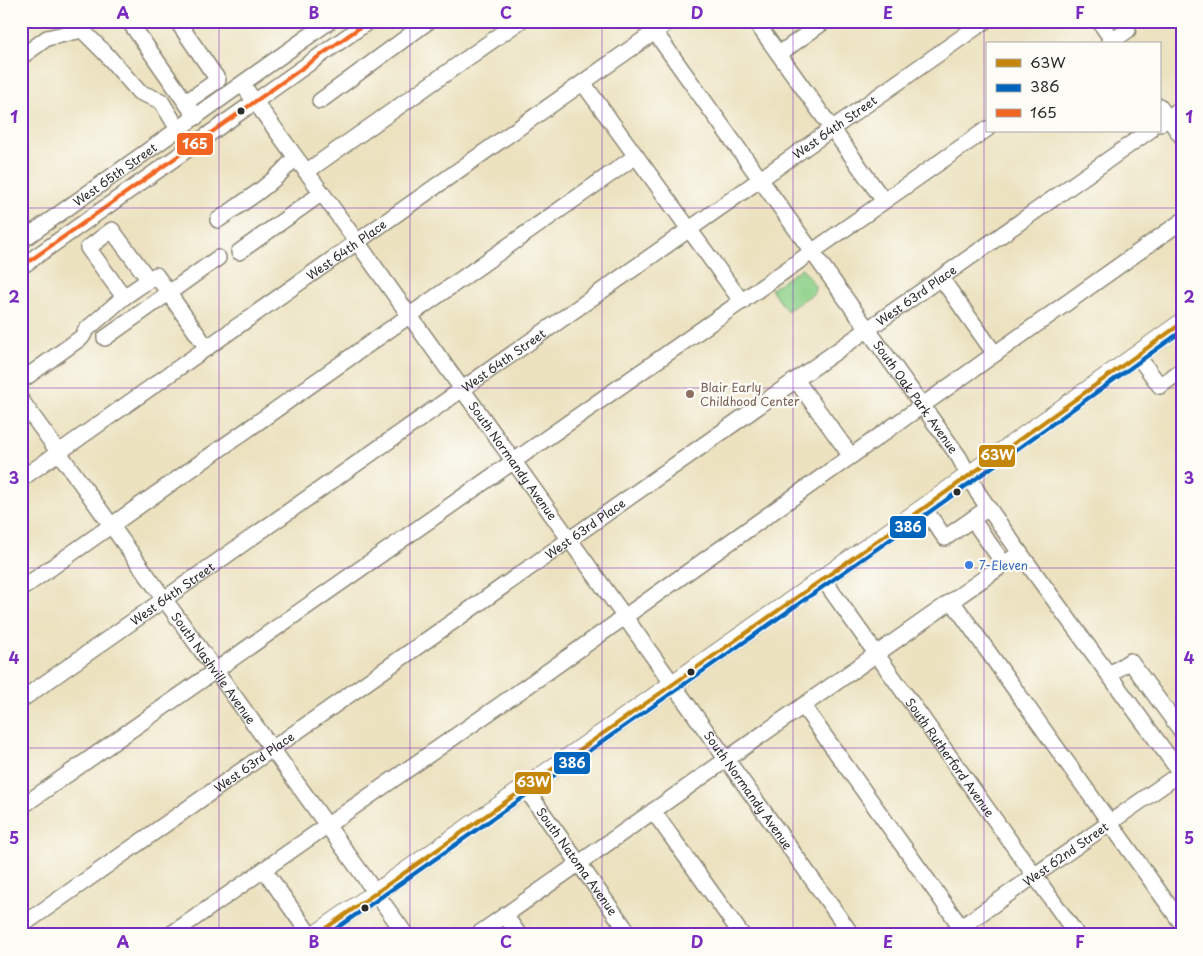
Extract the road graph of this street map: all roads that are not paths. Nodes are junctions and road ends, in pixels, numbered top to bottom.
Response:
1 (177, 21) edge
2 (330, 21) edge
3 (369, 21) edge
4 (429, 21) edge
5 (520, 21) edge
6 (670, 21) edge
7 (755, 21) edge
8 (825, 21) edge
9 (985, 21) edge
10 (1099, 21) edge
11 (134, 23) edge
12 (651, 27) edge
13 (1128, 30) dead end
14 (1111, 42) edge
15 (1113, 42) edge
16 (779, 54) junction
17 (21, 57) edge
18 (583, 83) junction
19 (242, 84) junction
20 (320, 101) dead end
21 (186, 102) junction
22 (255, 102) junction
23 (1182, 108) edge
24 (1162, 116) edge
25 (196, 117) junction
26 (178, 129) junction
27 (832, 129) junction
28 (986, 130) edge
29 (1148, 132) edge
30 (1182, 137) edge
31 (636, 156) junction
32 (295, 157) junction
33 (306, 172) junction
34 (760, 179) junction
35 (322, 193) junction
36 (884, 201) junction
37 (218, 220) dead end
38 (1182, 221) edge
39 (689, 230) junction
40 (21, 241) edge
41 (357, 242) junction
42 (239, 252) dead end
43 (812, 252) junction
44 (218, 258) dead end
45 (21, 267) edge
46 (941, 278) junction
47 (149, 280) junction
48 (169, 293) junction
49 (124, 297) junction
50 (742, 302) junction
51 (409, 316) junction
52 (1182, 323) edge
53 (867, 330) junction
54 (105, 338) dead end
55 (207, 348) junction
56 (994, 354) junction
57 (1137, 355) junction
58 (1182, 370) edge
59 (796, 380) junction
60 (21, 381) edge
61 (462, 390) junction
62 (21, 400) edge
63 (922, 406) junction
64 (59, 452) junction
65 (851, 456) junction
66 (514, 462) junction
67 (969, 477) junction
68 (21, 479) edge
69 (924, 508) junction
70 (988, 508) junction
71 (972, 519) junction
72 (112, 525) junction
73 (570, 539) junction
74 (1020, 553) junction
75 (1004, 564) junction
76 (822, 579) junction
77 (21, 589) edge
78 (165, 599) junction
79 (952, 600) junction
80 (625, 616) junction
81 (876, 654) junction
82 (216, 670) junction
83 (1109, 675) junction
84 (673, 684) junction
85 (21, 700) edge
86 (803, 706) junction
87 (1182, 732) edge
88 (272, 749) junction
89 (727, 759) junction
90 (1181, 773) edge
91 (525, 788) junction
92 (21, 807) edge
93 (653, 811) junction
94 (1109, 823) junction
95 (327, 825) junction
96 (579, 863) junction
97 (1034, 876) junction
98 (270, 878) dead end
99 (376, 893) junction
100 (505, 915) junction
101 (1182, 924) edge
102 (21, 926) edge
103 (959, 932) edge
104 (170, 935) edge
105 (310, 935) edge
106 (316, 935) edge
107 (406, 935) edge
108 (477, 935) edge
109 (519, 935) edge
110 (630, 935) edge
111 (742, 935) edge
112 (852, 935) edge
113 (1077, 935) edge

1 - 21 street
2 - 19 street, West 65th Street
3 - 22 street, West 65th Street
4 - 20 street
5 - 33 street
6 - 12 street, West 64th Place
7 - 16 street
8 - 16 street
9 - 27 street, West 64th Street
10 - 14 street
11 - 21 street
12 - 18 street, West 64th Place
12 - 34 street, South Oak Park Avenue
13 - 15 street
16 - 27 street
17 - 26 street
18 - 31 street
18 - 41 street, West 64th Place
19 - 22 street, South Normandy Avenue
19 - 25 street, West 65th Street
21 - 25 street
22 - 32 street, South Normandy Avenue
22 - 45 street, West 65th Street
23 - 24 street
24 - 30 street
25 - 26 street, West 65th Street
26 - 40 street, West 65th Street
27 - 34 street, West 64th Street
27 - 36 street
28 - 36 street
29 - 46 street, West 63rd Place
31 - 39 street
31 - 51 street
32 - 33 street, South Normandy Avenue
32 - 37 street
33 - 35 street, South Normandy Avenue
34 - 39 street, West 64th Street
34 - 43 street, South Oak Park Avenue
35 - 41 street, South Normandy Avenue
35 - 42 street
36 - 43 street
38 - 56 street
39 - 50 street
39 - 61 street, West 64th Street
41 - 51 street, South Normandy Avenue
41 - 55 street, West 64th Place
43 - 50 street
43 - 53 street, South Oak Park Avenue
44 - 48 street
46 - 53 street, West 63rd Place
46 - 56 street
47 - 48 street
47 - 49 street
47 - 49 street
48 - 54 street
48 - 55 street
49 - 60 street
50 - 66 street
51 - 61 street, South Normandy Avenue
51 - 72 street
52 - 57 main road
53 - 59 street, West 63rd Place
53 - 63 street, South Oak Park Avenue
55 - 64 street, West 64th Place
56 - 63 street
57 - 58 street
57 - 67 main road
59 - 65 street
59 - 73 street, West 63rd Place
61 - 66 street, South Normandy Avenue
61 - 78 street, West 64th Street
62 - 64 street, South Nashville Avenue
63 - 65 street
63 - 67 street, South Oak Park Avenue
64 - 68 street, West 64th Place
64 - 72 street, South Nashville Avenue
65 - 80 street
66 - 73 street, South Normandy Avenue
66 - 82 street
67 - 69 main road
67 - 70 street, South Oak Park Avenue
69 - 71 street
69 - 76 main road
70 - 71 street
70 - 74 street, South Oak Park Avenue
71 - 75 street
72 - 77 street
72 - 78 street, South Nashville Avenue
73 - 80 street, South Normandy Avenue
73 - 88 street, West 63rd Place
74 - 75 street
74 - 83 street, South Oak Park Avenue
75 - 79 street
76 - 81 street, South Rutherford Avenue
76 - 84 main road
78 - 82 street, South Nashville Avenue
78 - 85 street, West 64th Street
79 - 81 street
79 - 94 street
80 - 84 street, South Normandy Avenue
80 - 95 street
81 - 86 street
81 - 97 street, South Rutherford Avenue
82 - 88 street, South Nashville Avenue
82 - 92 street
83 - 87 street
83 - 90 street, South Oak Park Avenue
84 - 89 street, South Normandy Avenue
84 - 91 main road
86 - 89 street
86 - 103 street
88 - 95 street, South Nashville Avenue
88 - 102 street, West 63rd Place
89 - 93 street
89 - 112 street, South Normandy Avenue
90 - 94 street, West 62nd Street
91 - 96 street, South Natoma Avenue
91 - 99 main road
93 - 96 street
93 - 111 street
94 - 97 street, West 62nd Street
94 - 101 street
95 - 99 street, South Nashville Avenue
95 - 104 street
96 - 100 street
96 - 110 street, South Natoma Avenue
97 - 103 street, West 62nd Street
97 - 113 street, South Rutherford Avenue
98 - 105 street
99 - 106 main road
99 - 107 street, South Nashville Avenue
100 - 108 street
100 - 109 street

